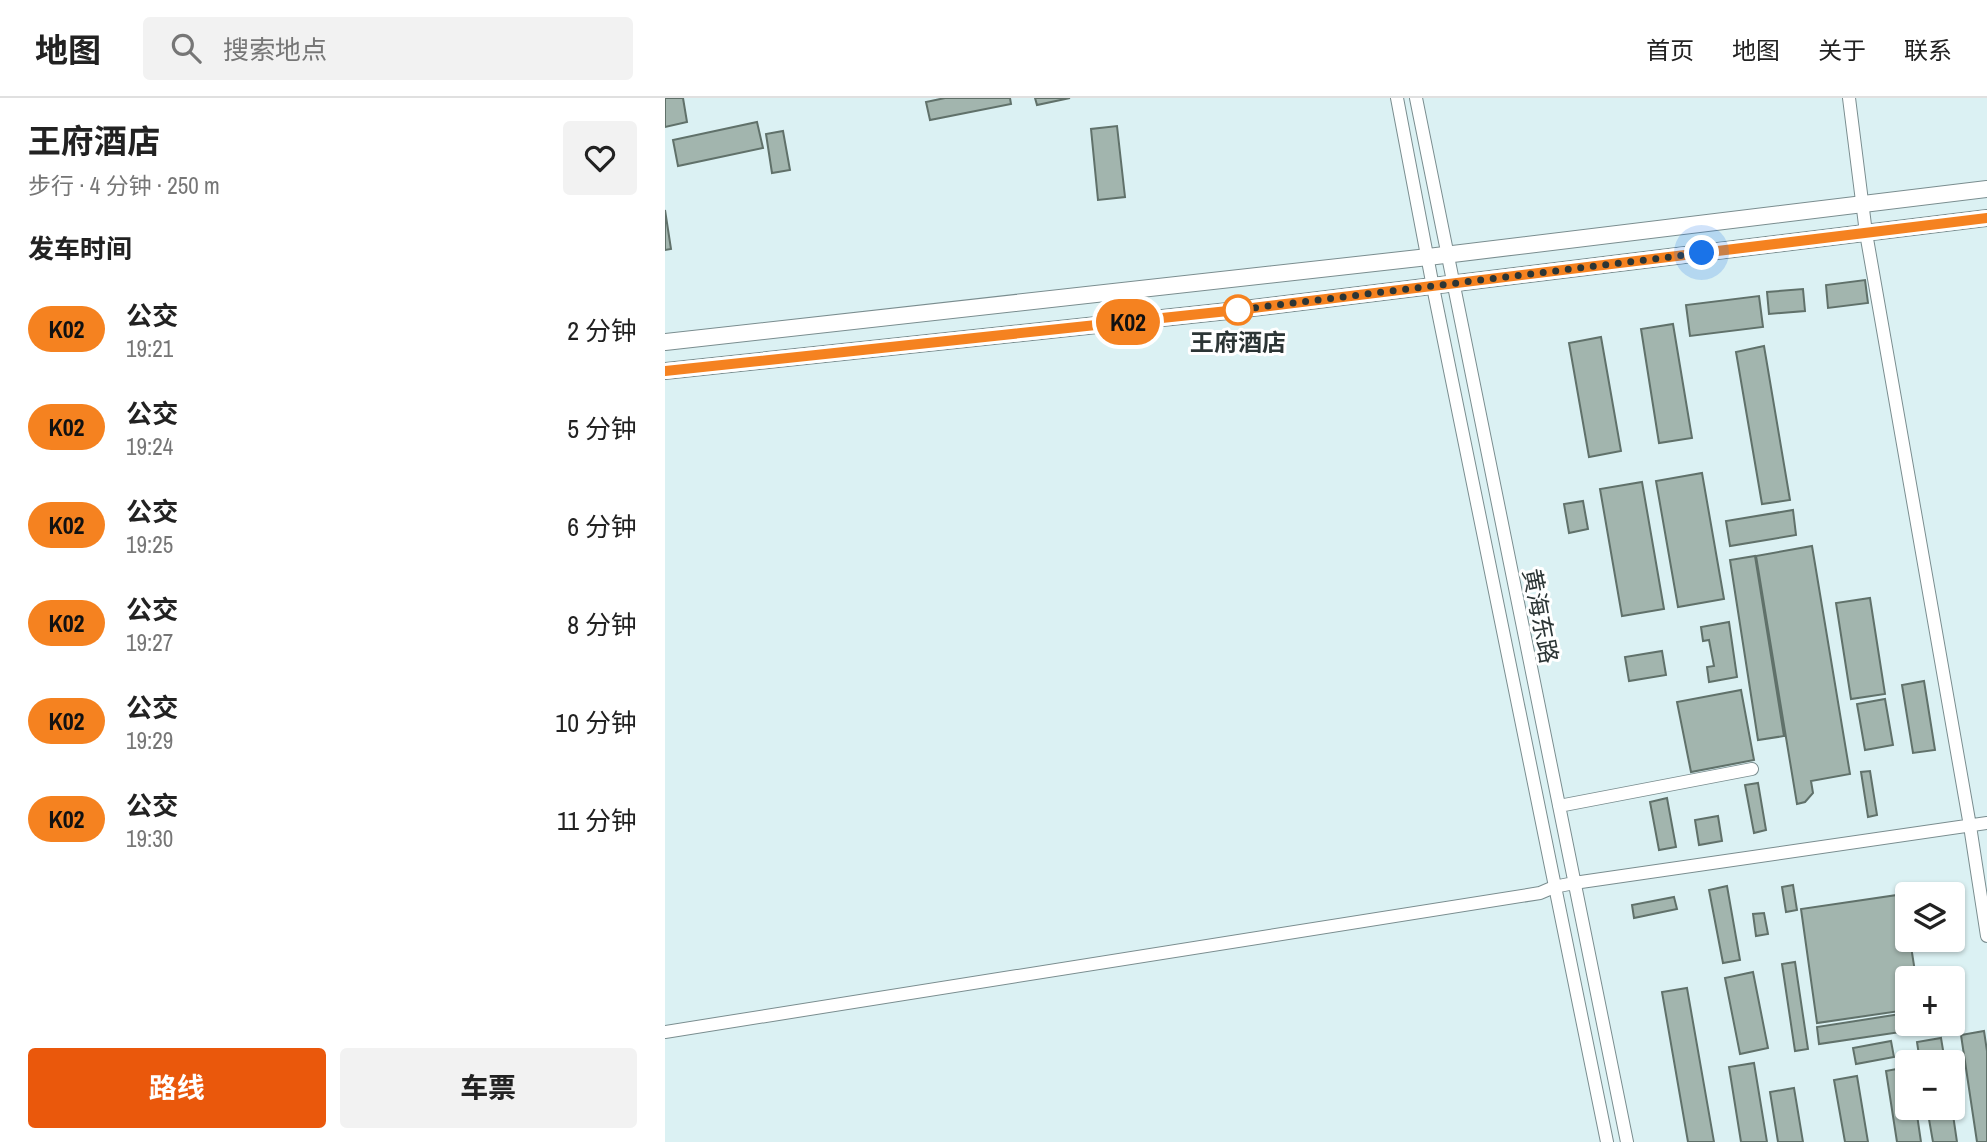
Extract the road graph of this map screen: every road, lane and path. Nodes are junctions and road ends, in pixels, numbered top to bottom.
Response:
1 (1397, 98) edge
2 (1416, 98) edge
3 (1849, 98) edge
4 (1987, 189) edge
5 (1864, 204) junction
6 (1987, 218) edge
7 (1866, 233) junction
8 (1447, 255) junction
9 (1428, 257) junction
10 (1453, 284) junction
11 (1433, 287) junction
12 (665, 342) edge
13 (665, 371) edge
14 (1752, 769) dead end
15 (1559, 806) junction
16 (1987, 823) edge
17 (1970, 826) junction
18 (1574, 883) junction
19 (1555, 887) junction
20 (1987, 936) edge
21 (665, 1032) edge
22 (1607, 1142) edge
23 (1626, 1142) edge

1 - 9 street, 黄海东路
2 - 8 street, 黄海东路
3 - 5 street
4 - 5 main road
5 - 7 street
5 - 8 main road
6 - 7 main road
7 - 10 main road
7 - 17 street
8 - 9 main road
8 - 10 street, 黄海东路
9 - 11 street, 黄海东路
9 - 12 main road
10 - 11 main road
10 - 15 street, 黄海东路
11 - 13 main road
11 - 19 street, 黄海东路
14 - 15 street
15 - 18 street, 黄海东路
16 - 17 street
17 - 18 street
17 - 20 street
18 - 19 street
18 - 23 street, 黄海东路
19 - 21 street
19 - 22 street, 黄海东路

